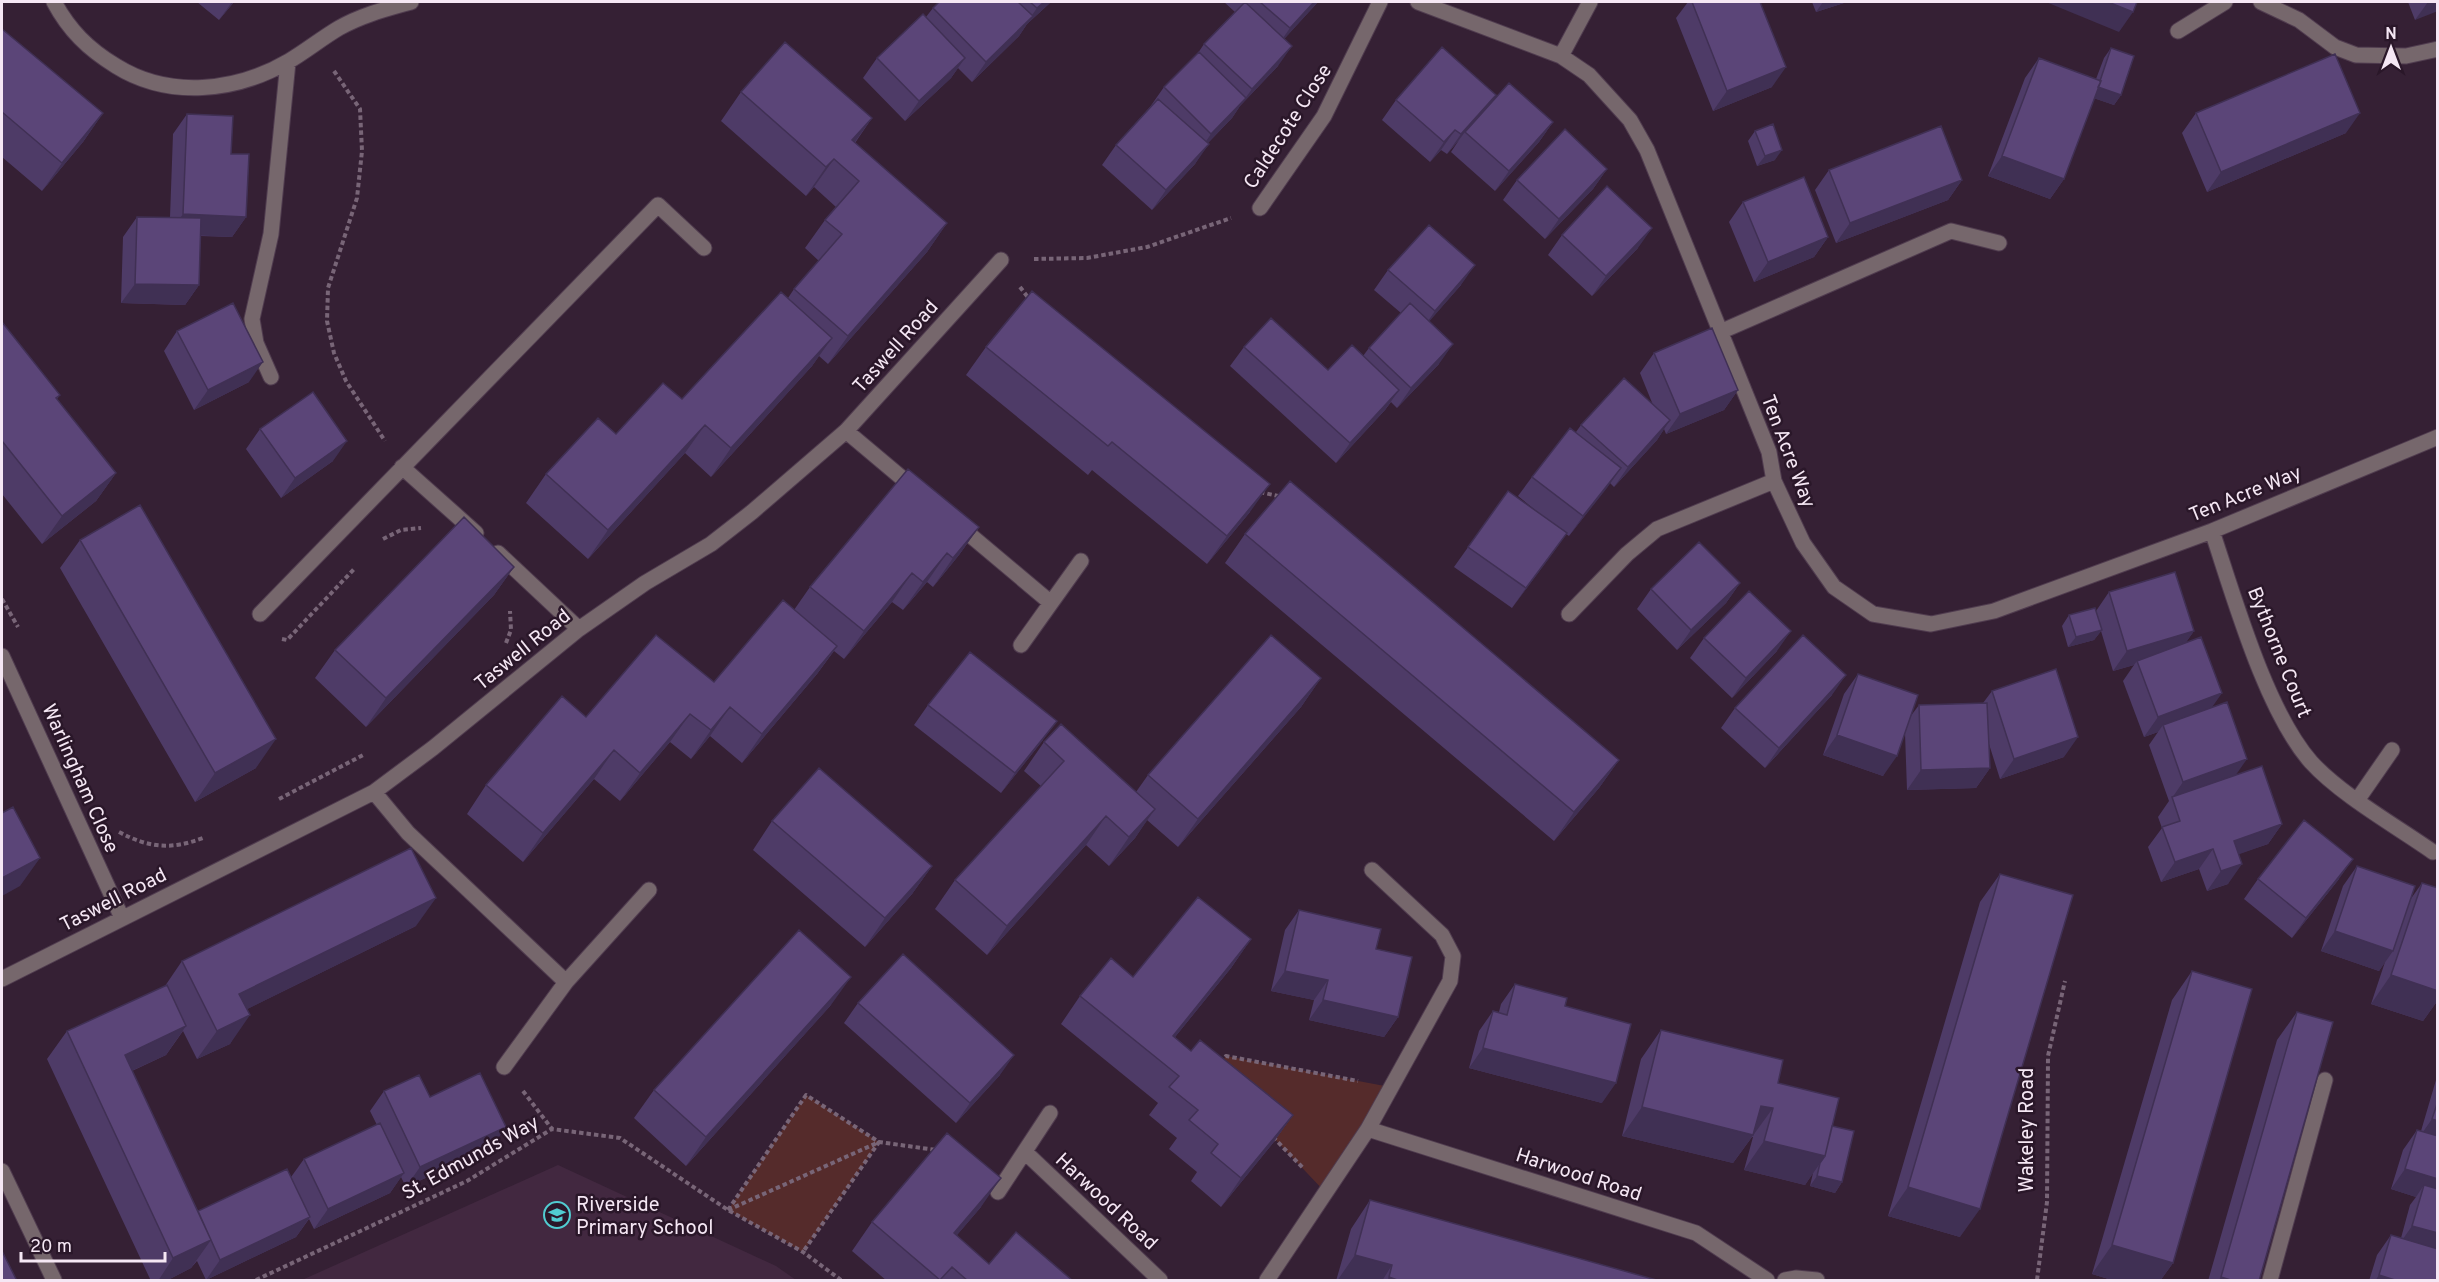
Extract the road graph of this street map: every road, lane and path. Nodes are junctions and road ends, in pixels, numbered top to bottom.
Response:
1 (54, 2) edge
2 (411, 2) edge
3 (1380, 2) edge
4 (1418, 2) edge
5 (1590, 2) edge
6 (2225, 2) edge
7 (2261, 2) edge
8 (2178, 31) dead end
9 (315, 44) junction
10 (2438, 49) edge
11 (1561, 56) junction
12 (288, 62) junction
13 (1260, 208) joint
14 (1999, 243) dead end
15 (704, 248) dead end
16 (1001, 260) junction
17 (1035, 308) edge
18 (1720, 332) junction
19 (271, 377) dead end
20 (846, 431) junction
21 (2438, 437) edge
22 (402, 467) junction
23 (1774, 481) junction
24 (1250, 489) edge
25 (926, 498) edge
26 (1287, 499) edge
27 (944, 513) edge
28 (425, 528) dead end
29 (2212, 531) junction
30 (382, 540) dead end
31 (1082, 561) dead end
32 (358, 565) dead end
33 (2, 599) edge
34 (509, 601) edge
35 (1051, 603) junction
36 (1569, 614) dead end
37 (260, 615) joint
38 (579, 629) junction
39 (23, 637) dead end
40 (1021, 645) dead end
41 (503, 646) dead end
42 (2, 656) edge
43 (2392, 750) dead end
44 (370, 751) dead end
45 (374, 792) junction
46 (2358, 800) junction
47 (270, 804) dead end
48 (116, 829) dead end
49 (208, 836) dead end
50 (2433, 852) dead end
51 (1372, 870) dead end
52 (649, 890) dead end
53 (122, 918) junction
54 (2, 979) edge
55 (2065, 981) dead end
56 (566, 982) junction
57 (1219, 1065) edge
58 (504, 1067) joint
59 (2325, 1080) edge
60 (1390, 1087) junction
61 (1050, 1113) dead end
62 (552, 1129) junction
63 (1368, 1129) junction
64 (1269, 1133) edge
65 (879, 1142) junction
66 (947, 1152) edge
67 (1024, 1152) junction
68 (2, 1171) edge
69 (998, 1192) edge
70 (1326, 1193) junction
71 (728, 1210) junction
72 (803, 1252) junction
73 (54, 1281) edge
74 (256, 1281) edge
75 (841, 1281) edge
76 (1160, 1281) edge
77 (1267, 1281) edge
78 (1767, 1281) edge
79 (1785, 1281) edge
80 (1817, 1281) edge
81 (2037, 1281) edge
82 (2270, 1281) edge

1 - 12 street
2 - 9 street
3 - 13 street, Caldecote Close
4 - 11 street, Ten Acre Way
5 - 11 street
6 - 8 street
7 - 10 street
9 - 12 street
9 - 22 path
11 - 18 street, Ten Acre Way
12 - 19 street
13 - 16 path
14 - 18 street
15 - 22 street
16 - 17 path
16 - 20 street, Taswell Road
18 - 23 street, Ten Acre Way
20 - 25 street
20 - 38 street, Taswell Road
21 - 29 street, Ten Acre Way
22 - 37 street
22 - 38 street
23 - 29 street, Ten Acre Way
23 - 36 street
24 - 26 path
27 - 35 street
28 - 30 path
29 - 46 street, Bythorne Court
31 - 35 street
32 - 37 path
33 - 39 path
34 - 41 path
35 - 40 street
38 - 45 street, Taswell Road
42 - 53 street, Warlingham Close
43 - 46 street
44 - 47 path
45 - 53 street, Taswell Road
45 - 56 street
46 - 50 street, Bythorne Court
48 - 49 path
51 - 60 street
52 - 56 street
53 - 54 street, Taswell Road
55 - 81 path, Wakeley Road
56 - 58 street
57 - 60 path
58 - 62 path
59 - 82 street
60 - 63 street
61 - 67 street
62 - 71 path, St. Edmunds Way
62 - 74 path, St. Edmunds Way
63 - 70 street
63 - 78 street, Harwood Road
64 - 70 path
65 - 66 path
65 - 71 path
65 - 71 path
65 - 72 path
67 - 69 street
67 - 76 street, Harwood Road
68 - 73 street
70 - 77 street
71 - 72 path, St. Edmunds Way
72 - 75 path, St. Edmunds Way
79 - 80 street

